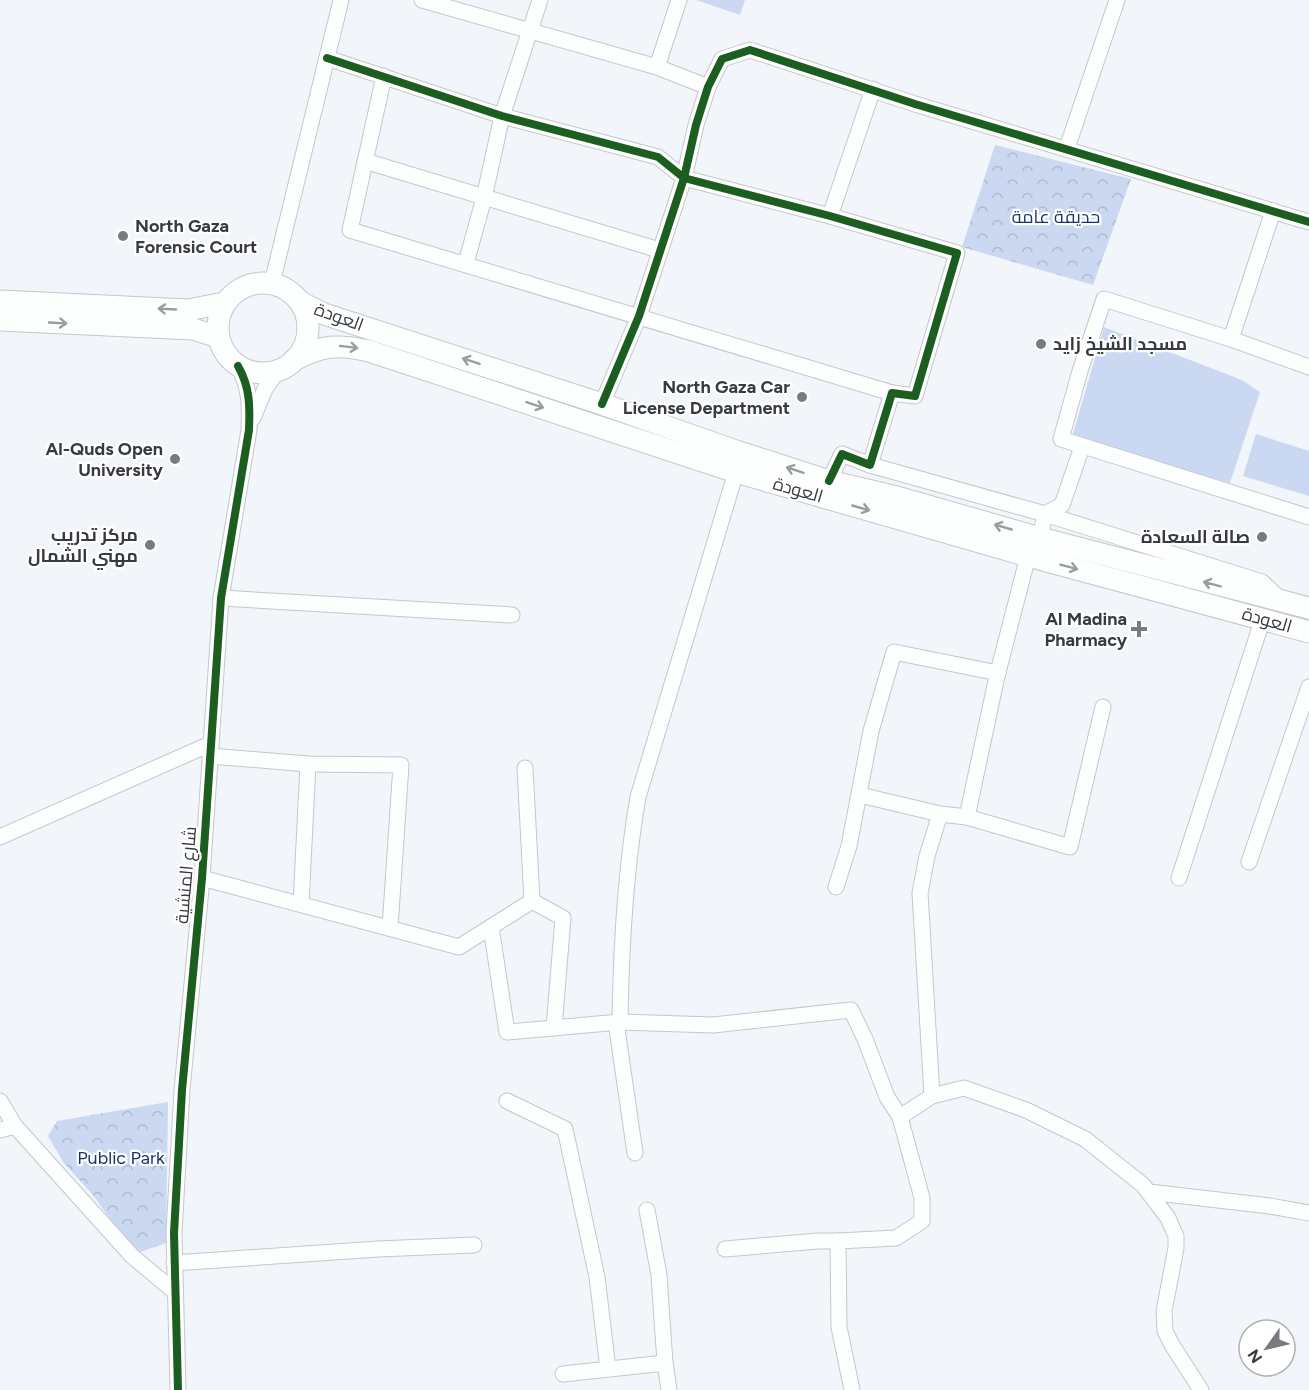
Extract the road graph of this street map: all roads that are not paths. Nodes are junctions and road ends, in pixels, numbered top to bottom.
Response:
1 (341, 0) edge
2 (422, 0) edge
3 (540, 0) edge
4 (679, 0) edge
5 (1117, 0) edge
6 (532, 30) junction
7 (327, 58) junction
8 (657, 67) junction
9 (384, 76) junction
10 (708, 87) junction
11 (873, 89) junction
12 (502, 116) junction
13 (1067, 148) junction
14 (365, 161) junction
15 (684, 178) junction
16 (484, 198) junction
17 (1273, 211) junction
18 (830, 216) junction
19 (1309, 222) edge
20 (659, 250) junction
21 (466, 263) junction
22 (272, 284) junction
23 (0, 301) edge
24 (300, 302) junction
25 (224, 303) junction
26 (639, 316) junction
27 (0, 320) edge
28 (218, 337) junction
29 (1231, 339) junction
30 (286, 365) junction
31 (238, 366) junction
32 (1309, 367) edge
33 (892, 393) junction
34 (602, 404) junction
35 (249, 430) junction
36 (1082, 447) junction
37 (870, 465) junction
38 (736, 472) junction
39 (829, 481) junction
40 (1045, 514) junction
41 (1309, 517) edge
42 (1040, 538) junction
43 (1028, 556) junction
44 (221, 598) junction
45 (1285, 603) junction
46 (1309, 605) edge
47 (512, 615) dead end
48 (1263, 618) junction
49 (1309, 632) edge
50 (998, 673) junction
51 (1309, 687) edge
52 (1103, 707) dead end
53 (210, 750) junction
54 (308, 764) junction
55 (525, 768) dead end
56 (860, 795) junction
57 (940, 814) junction
58 (967, 817) junction
59 (0, 837) edge
60 (1249, 862) dead end
61 (202, 878) junction
62 (1179, 878) dead end
63 (836, 887) dead end
64 (532, 901) junction
65 (301, 904) junction
66 (491, 927) junction
67 (390, 928) junction
68 (618, 1022) junction
69 (554, 1028) junction
70 (932, 1096) junction
71 (0, 1101) edge
72 (507, 1101) dead end
73 (900, 1117) junction
74 (15, 1126) junction
75 (0, 1130) edge
76 (635, 1153) dead end
77 (1149, 1192) junction
78 (647, 1210) dead end
79 (1309, 1213) edge
80 (838, 1241) junction
81 (474, 1245) dead end
82 (725, 1249) dead end
83 (174, 1263) junction
84 (175, 1292) junction
85 (665, 1363) junction
86 (608, 1369) junction
87 (563, 1374) dead end
88 (178, 1390) edge
89 (669, 1390) edge
90 (852, 1390) edge
91 (1201, 1390) edge

1 - 7 street
2 - 6 street
3 - 6 street
4 - 8 street
5 - 13 street
6 - 8 street
6 - 12 street
7 - 9 street
7 - 22 street
8 - 10 street
9 - 12 street
9 - 14 street
10 - 11 street
10 - 15 street
11 - 13 street
11 - 18 street
12 - 15 street
12 - 16 street
13 - 17 street
14 - 16 street
14 - 21 street
15 - 18 street
15 - 20 street
16 - 20 street
16 - 21 street
17 - 19 street
17 - 29 street
18 - 33 street
20 - 26 street
21 - 26 street
22 - 24 main road
22 - 25 main road
25 -> 23 main road
24 - 30 main road
34 -> 24 main road, العودة
25 - 28 main road
26 - 33 street
26 - 34 street
27 -> 28 main road
28 - 31 main road
29 - 32 street
29 - 36 street
30 - 31 main road
30 - 35 street, شارع المنشية
30 -> 38 main road, العودة
31 - 35 street, شارع المنشية
33 - 37 street
39 -> 34 main road, العودة
35 - 44 street, شارع المنشية
36 - 40 street
36 - 41 street
37 - 39 street
37 - 40 street
38 -> 43 main road, العودة
38 - 68 street
42 -> 39 main road, العودة
40 - 42 street
40 - 45 street
45 -> 42 main road, العودة
43 -> 48 main road, العودة
43 - 50 street
44 - 47 street
44 - 53 street, شارع المنشية
45 - 46 main road, العودة
48 - 49 main road, العودة
48 - 62 street
50 - 56 street
50 - 58 street
51 - 60 street
52 - 58 street
53 - 54 street
53 - 59 street
53 - 61 street, شارع المنشية
54 - 65 street
54 - 67 street
55 - 64 street
56 - 57 street
56 - 63 street
57 - 58 street
57 - 70 street
61 - 65 street
61 - 83 street, شارع المنشية
64 - 66 street
64 - 69 street
65 - 67 street
66 - 67 street
66 - 69 street
68 - 69 street
68 - 73 street
68 - 76 street
70 - 73 street
70 - 77 street
71 - 74 street
72 - 86 street
73 - 80 street
74 - 75 street
74 - 84 street
77 - 79 street
77 - 91 street
78 - 85 street
80 - 82 street
80 - 90 street
81 - 83 street
83 - 84 street, شارع المنشية
84 - 88 street, شارع المنشية
85 - 86 street
85 - 89 street
86 - 87 street

